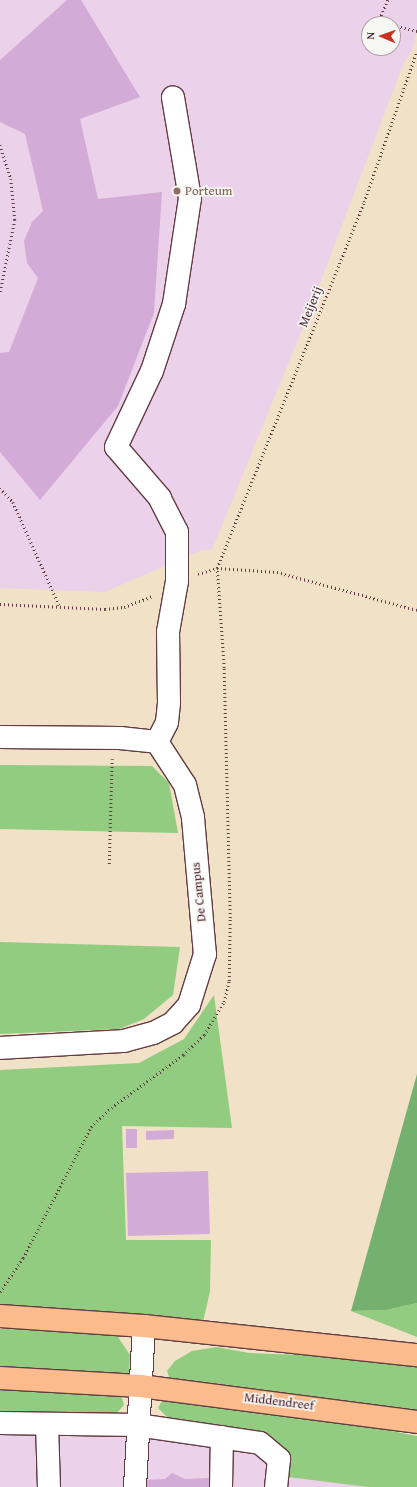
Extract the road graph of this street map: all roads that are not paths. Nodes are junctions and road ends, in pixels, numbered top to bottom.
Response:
1 (173, 96) dead end
2 (0, 737) edge
3 (157, 742) junction
4 (0, 1048) edge
5 (0, 1316) edge
6 (144, 1326) junction
7 (417, 1355) edge
8 (0, 1378) edge
9 (140, 1386) junction
10 (417, 1422) edge
11 (0, 1423) edge
12 (47, 1424) junction
13 (137, 1425) junction
14 (222, 1436) junction
15 (278, 1483) edge
16 (49, 1487) edge
17 (135, 1487) edge
18 (221, 1487) edge

1 - 3 street
2 - 3 street
3 - 4 street, De Campus
5 - 6 main road
6 - 7 main road
6 - 9 street
8 - 9 main road, Middendreef
9 - 10 main road, Middendreef
9 - 13 street
11 - 12 street
12 - 13 street
12 - 16 street
13 - 14 street
13 - 17 street
14 - 15 street
14 - 18 street

